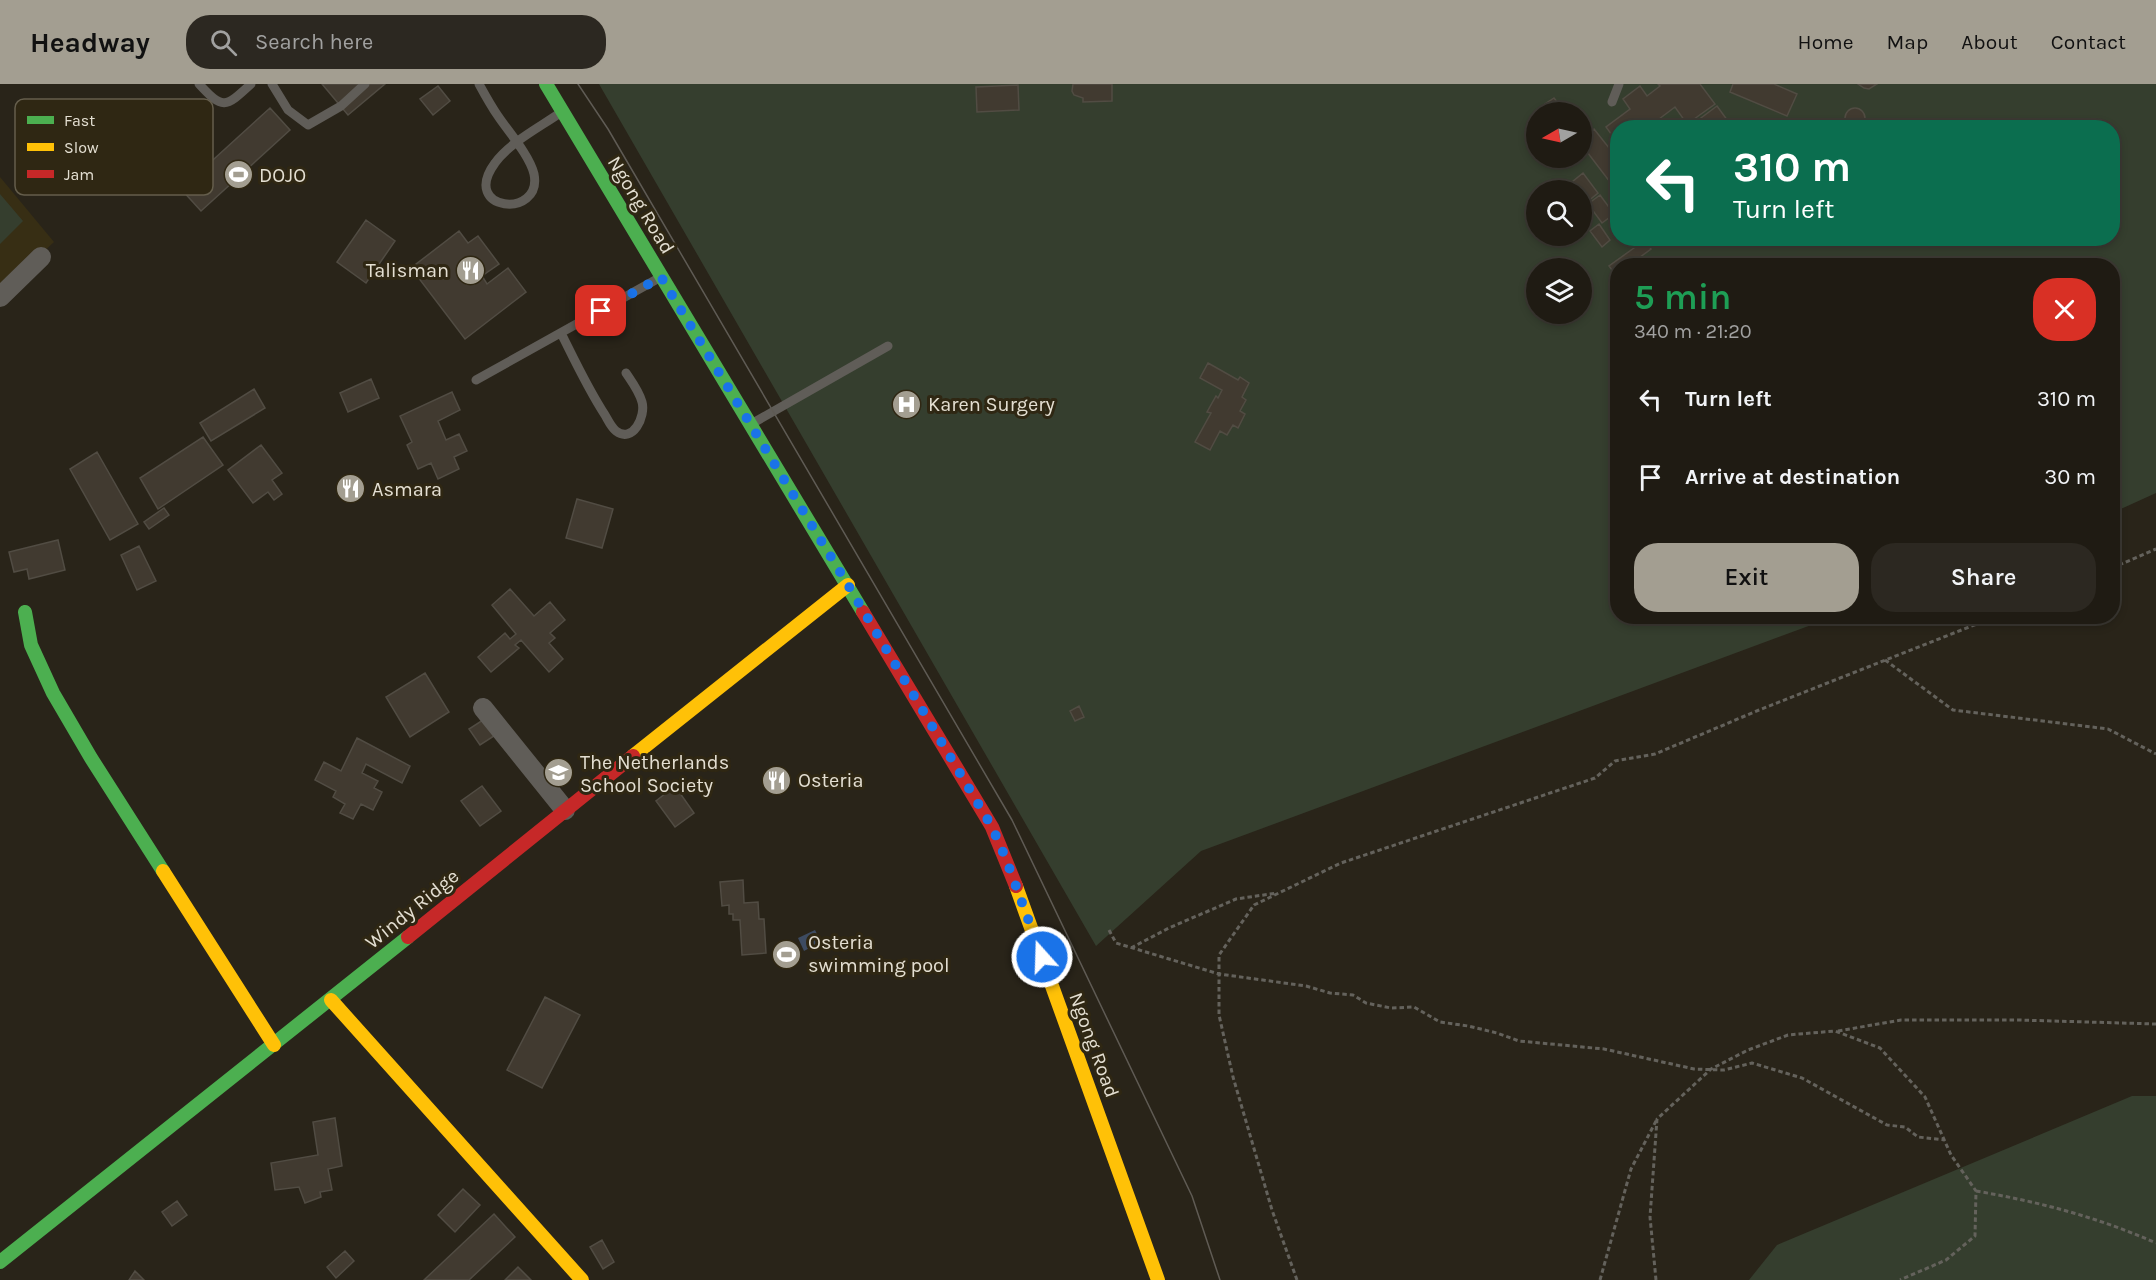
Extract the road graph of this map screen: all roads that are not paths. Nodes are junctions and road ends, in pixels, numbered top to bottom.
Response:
1 (199, 84) edge
2 (250, 84) edge
3 (272, 84) edge
4 (365, 84) edge
5 (479, 84) edge
6 (546, 84) edge
7 (1619, 84) edge
8 (1612, 102) dead end
9 (562, 112) junction
10 (517, 143) junction
11 (41, 257) dead end
12 (661, 277) junction
13 (0, 297) edge
14 (561, 333) junction
15 (888, 346) dead end
16 (626, 373) dead end
17 (476, 380) dead end
18 (751, 425) junction
19 (848, 585) junction
20 (25, 612) dead end
21 (483, 708) dead end
22 (565, 810) junction
23 (331, 1000) junction
24 (274, 1045) junction
25 (0, 1262) edge
26 (582, 1280) edge
27 (1158, 1280) edge

1 - 2 lane
3 - 4 lane
5 - 10 lane
6 - 9 street, Ngong Road
7 - 8 lane
9 - 10 lane
9 - 12 street, Ngong Road
10 - 10 lane
11 - 13 street
12 - 14 lane
12 - 18 street, Ngong Road
14 - 16 lane
14 - 17 lane
15 - 18 lane
18 - 19 street, Ngong Road
19 - 22 street, Windy Ridge
19 - 27 street, Ngong Road
20 - 24 street
21 - 22 street
22 - 23 street, Windy Ridge
23 - 24 street, Windy Ridge
23 - 26 street
24 - 25 street, Windy Ridge

